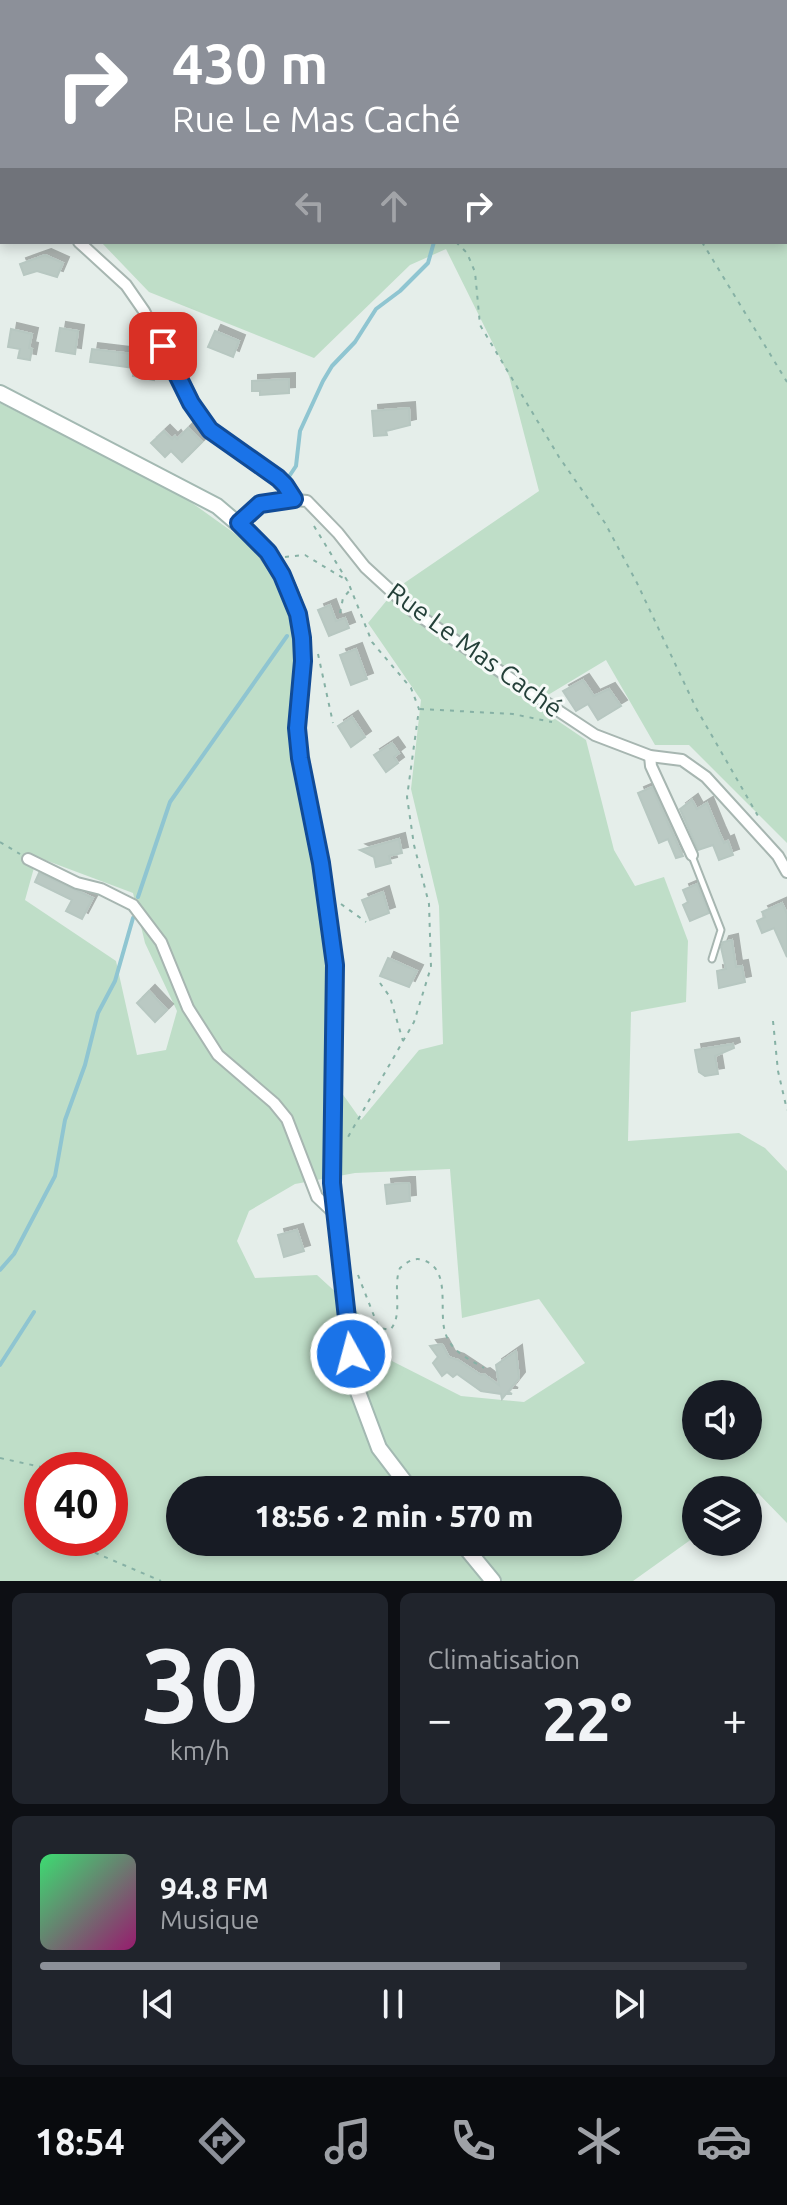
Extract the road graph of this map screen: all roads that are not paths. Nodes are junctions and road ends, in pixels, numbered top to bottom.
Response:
1 (81, 244) edge
2 (0, 393) edge
3 (294, 499) junction
4 (239, 523) junction
5 (650, 756) junction
6 (692, 855) joint
7 (28, 859) road end
8 (787, 872) edge
9 (712, 959) dead end
10 (334, 1213) junction
11 (400, 1476) edge
12 (472, 1556) edge
13 (493, 1581) edge

1 - 3 street, Rue Le Mas Caché
2 - 4 street
3 - 4 street
3 - 5 street, Rue Le Mas Caché
4 - 10 street
5 - 6 street
5 - 8 street, Rue Le Mas Caché
6 - 9 lane
7 - 10 street
10 - 11 street
12 - 13 street

